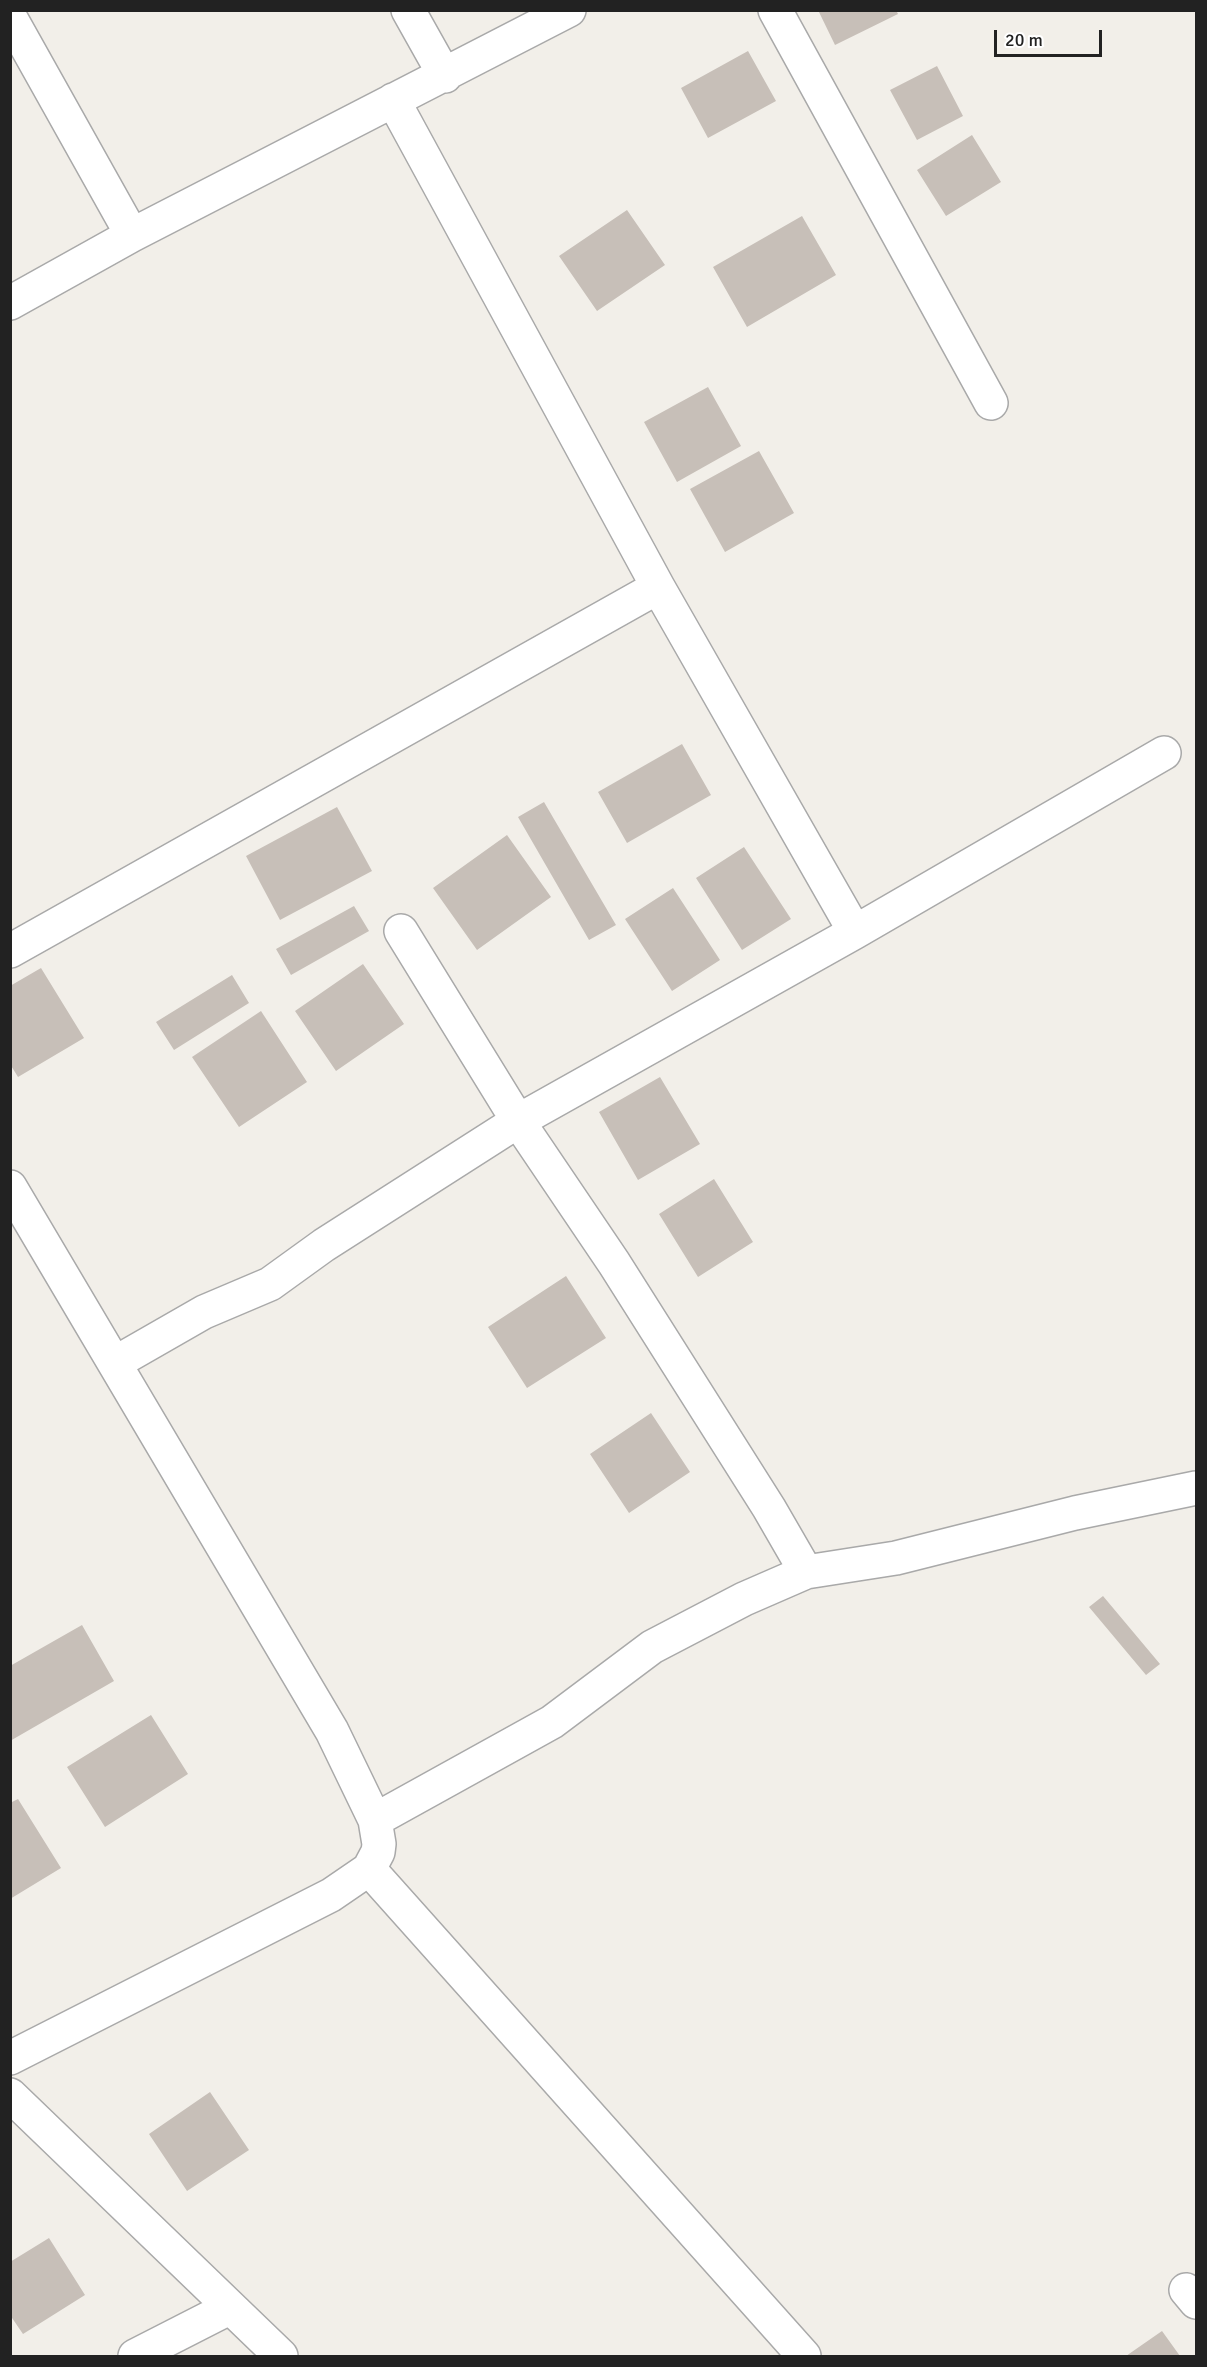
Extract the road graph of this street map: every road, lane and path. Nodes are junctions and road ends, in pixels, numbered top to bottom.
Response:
1 (408, 10) edge
2 (569, 10) edge
3 (775, 10) edge
4 (10, 17) edge
5 (445, 76) junction
6 (393, 100) junction
7 (132, 235) junction
8 (10, 303) edge
9 (991, 403) dead end
10 (658, 587) junction
11 (1164, 753) dead end
12 (401, 931) dead end
13 (855, 932) junction
14 (10, 951) edge
15 (518, 1121) junction
16 (10, 1187) edge
17 (115, 1363) junction
18 (1197, 1488) edge
19 (806, 1572) junction
20 (375, 1820) junction
21 (369, 1869) junction
22 (10, 2058) edge
23 (10, 2095) edge
24 (229, 2308) junction
25 (135, 2356) edge
26 (281, 2356) edge
27 (804, 2356) edge

1 - 5 street
2 - 5 street
3 - 9 street
4 - 7 street
5 - 6 street
6 - 7 street
6 - 10 street
7 - 8 street
10 - 13 street
10 - 14 street
11 - 13 street
12 - 15 street
13 - 15 street
15 - 17 street
15 - 19 street
16 - 17 street
17 - 20 street
18 - 19 street
19 - 20 street
20 - 21 street
21 - 22 street
21 - 27 street
23 - 24 street
24 - 25 street
24 - 26 street

